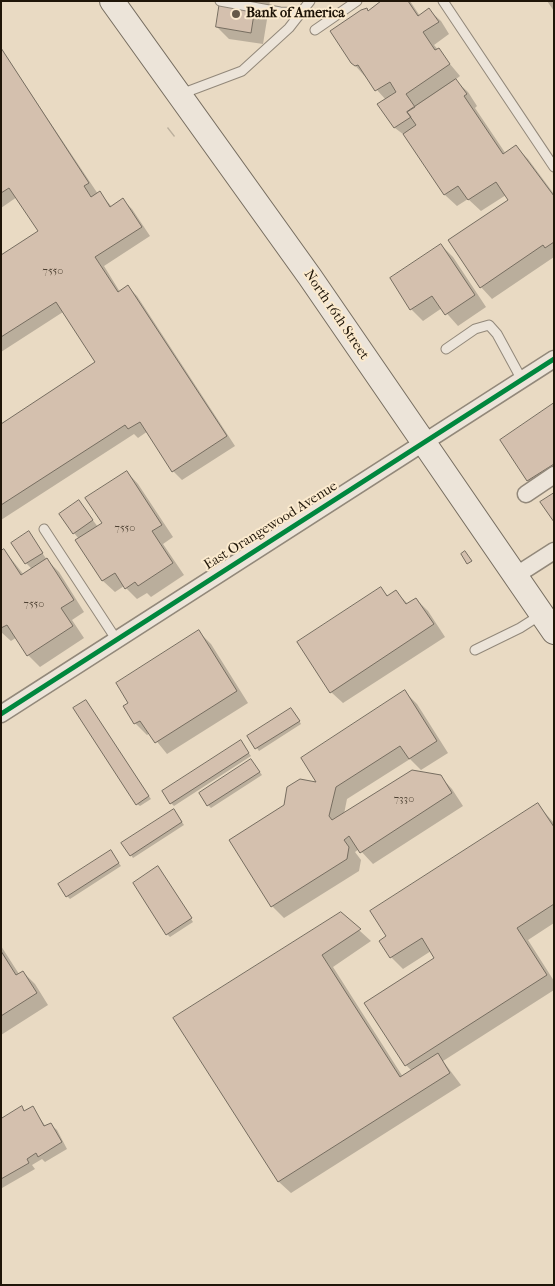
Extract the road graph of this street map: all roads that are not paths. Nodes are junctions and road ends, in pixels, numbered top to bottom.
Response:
1 (112, 1) edge
2 (220, 1) edge
3 (310, 1) edge
4 (357, 1) edge
5 (443, 1) edge
6 (303, 13) junction
7 (315, 30) dead end
8 (179, 95) junction
9 (554, 167) edge
10 (446, 349) dead end
11 (554, 359) edge
12 (522, 380) junction
13 (423, 442) junction
14 (554, 475) edge
15 (526, 494) dead end
16 (44, 529) dead end
17 (554, 551) edge
18 (515, 576) junction
19 (548, 623) edge
20 (116, 639) junction
21 (475, 650) dead end
22 (1, 714) edge

1 - 8 main road, North 16th Street
2 - 6 lane
3 - 6 lane
4 - 7 lane
5 - 9 lane
6 - 8 lane
8 - 13 main road, North 16th Street
10 - 12 lane
11 - 12 street, East Orangewood Avenue
12 - 13 street, East Orangewood Avenue
13 - 18 main road, North 16th Street
13 - 20 street, East Orangewood Avenue
14 - 15 street
16 - 20 lane
17 - 18 street
18 - 19 main road, North 16th Street
19 - 21 lane
20 - 22 street, East Orangewood Avenue

